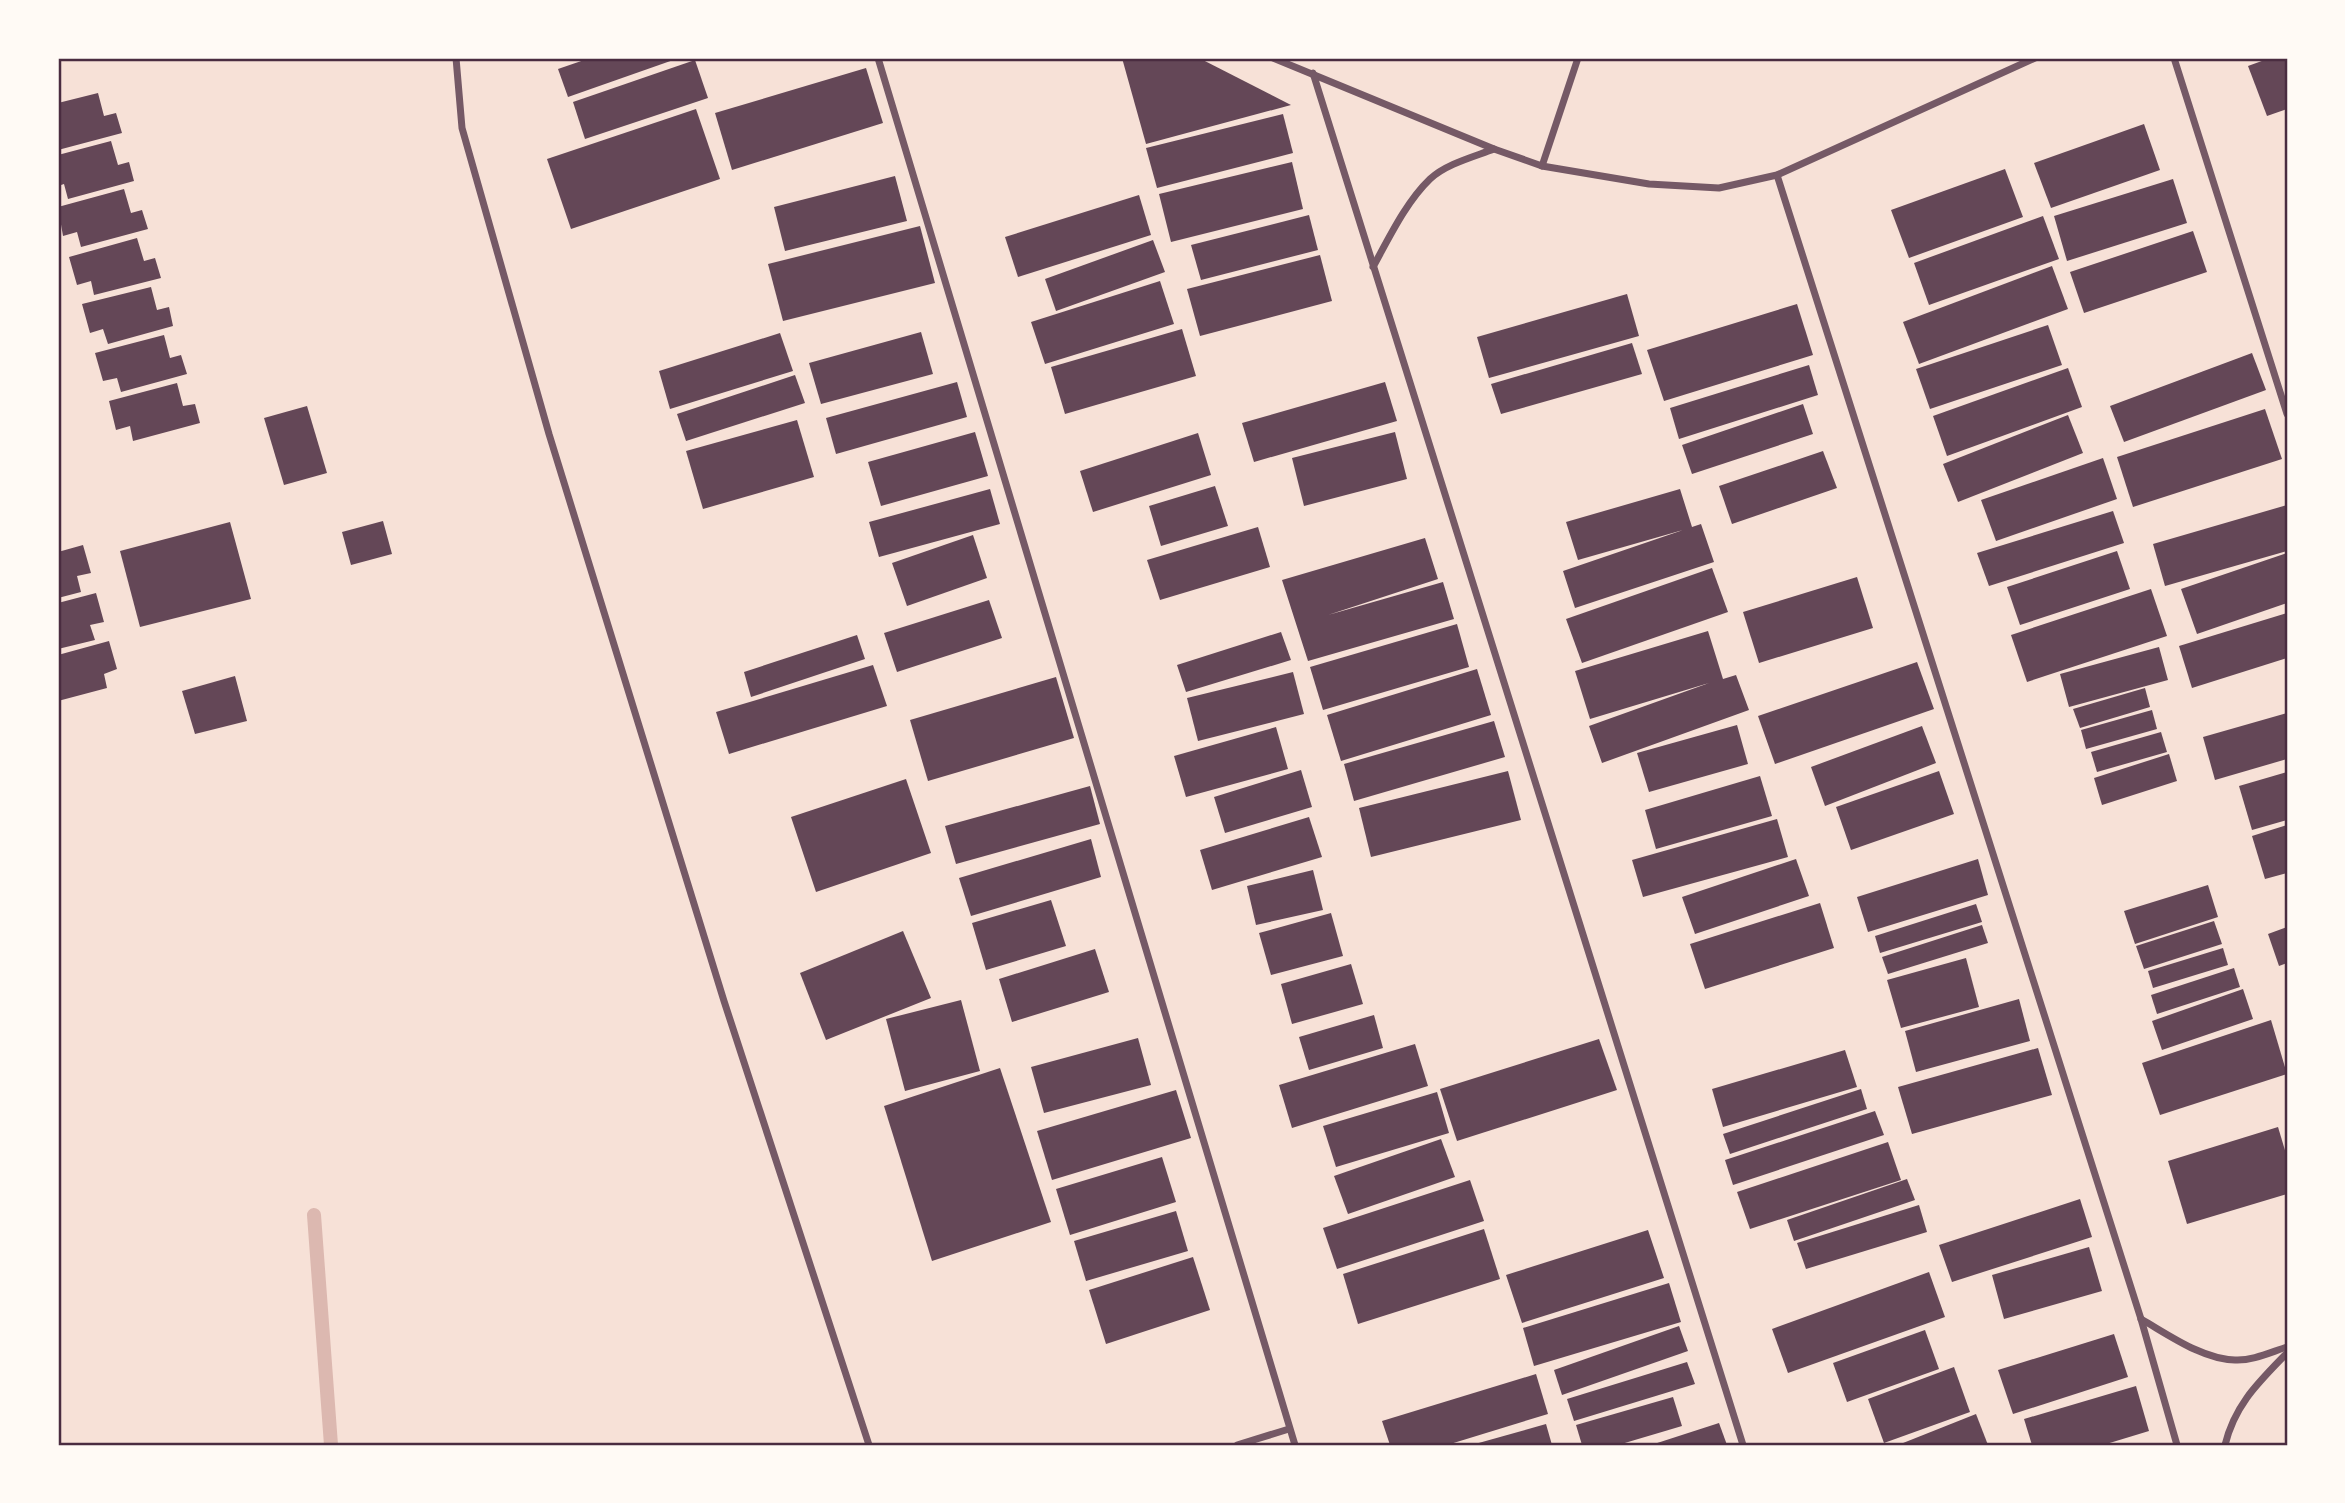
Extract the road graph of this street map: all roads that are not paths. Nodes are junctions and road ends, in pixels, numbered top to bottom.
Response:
1 (456, 58) edge
2 (878, 58) edge
3 (1273, 58) edge
4 (1578, 58) edge
5 (2035, 58) edge
6 (2174, 58) edge
7 (1312, 74) junction
8 (1494, 149) junction
9 (1542, 166) junction
10 (1777, 175) junction
11 (1373, 267) junction
12 (2287, 414) edge
13 (2141, 1319) junction
14 (2287, 1347) edge
15 (2287, 1353) edge
16 (1289, 1429) junction
17 (869, 1445) edge
18 (1237, 1445) edge
19 (1295, 1445) edge
20 (1744, 1445) edge
21 (2177, 1445) edge
22 (2225, 1445) edge

1 - 17 street
2 - 16 street
3 - 7 street
4 - 9 street
5 - 10 street
6 - 12 street
7 - 8 street
7 - 11 street
8 - 9 street
8 - 11 street
9 - 10 street
10 - 13 street
11 - 20 street
13 - 14 street
13 - 21 street
15 - 22 street
16 - 18 street
16 - 19 street

